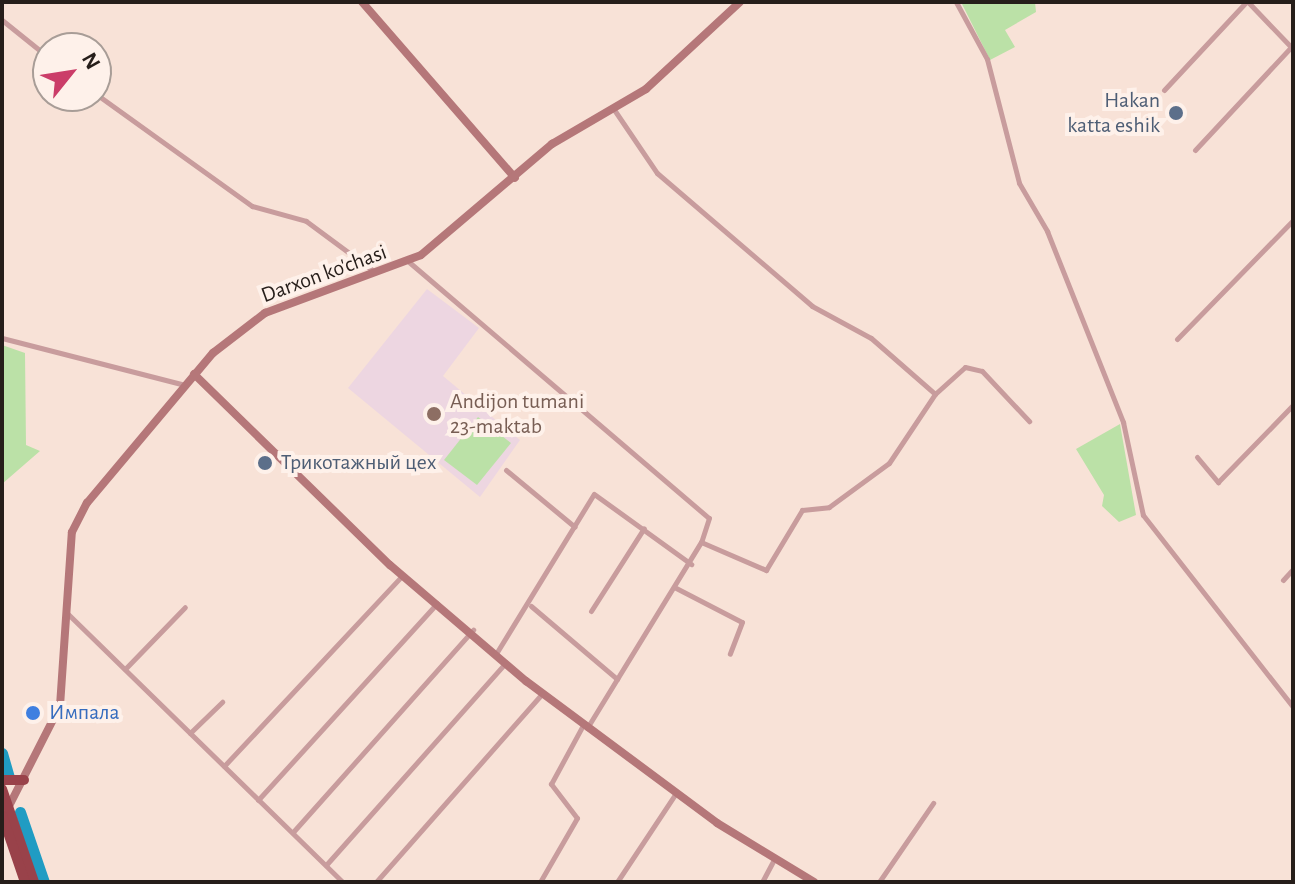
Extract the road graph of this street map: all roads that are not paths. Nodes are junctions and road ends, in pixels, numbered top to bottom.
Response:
1 (362, 2) edge
2 (740, 2) edge
3 (956, 2) edge
4 (1247, 2) edge
5 (2, 20) edge
6 (32, 44) edge
7 (1292, 46) edge
8 (1164, 90) dead end
9 (112, 105) edge
10 (615, 111) junction
11 (1195, 150) dead end
12 (515, 178) junction
13 (1293, 220) edge
14 (409, 262) junction
15 (379, 275) junction
16 (2, 338) edge
17 (1177, 339) dead end
18 (194, 374) junction
19 (185, 385) junction
20 (935, 394) junction
21 (1293, 405) edge
22 (1029, 421) dead end
23 (1197, 457) dead end
24 (506, 470) dead end
25 (575, 527) junction
26 (644, 528) junction
27 (701, 542) junction
28 (691, 564) junction
29 (1293, 569) edge
30 (403, 575) junction
31 (1283, 580) dead end
32 (676, 588) junction
33 (438, 602) junction
34 (531, 606) junction
35 (185, 607) dead end
36 (591, 611) dead end
37 (68, 614) junction
38 (473, 630) junction
39 (497, 652) junction
40 (730, 654) dead end
41 (507, 661) junction
42 (125, 669) junction
43 (617, 679) junction
44 (542, 694) junction
45 (222, 702) dead end
46 (1293, 707) edge
47 (585, 726) junction
48 (190, 733) junction
49 (224, 766) junction
50 (2, 780) edge
51 (24, 780) junction
52 (2, 789) edge
53 (676, 793) junction
54 (258, 800) junction
55 (933, 803) dead end
56 (4, 815) edge
57 (292, 833) junction
58 (7, 842) edge
59 (774, 859) junction
60 (326, 865) junction
61 (25, 882) edge
62 (34, 882) edge
63 (343, 882) edge
64 (376, 882) edge
65 (540, 882) edge
66 (617, 882) edge
67 (762, 882) edge
68 (814, 882) edge
69 (879, 882) edge

1 - 12 main road
2 - 10 main road, Darxon ko'chasi
3 - 46 street
4 - 7 street
4 - 8 street
5 - 6 street
7 - 11 street
9 - 15 street
10 - 12 main road, Darxon ko'chasi
10 - 20 street
12 - 14 main road, Darxon ko'chasi
13 - 17 street
14 - 15 main road, Darxon ko'chasi
14 - 27 street
15 - 18 main road, Darxon ko'chasi
16 - 19 street
18 - 19 main road, Darxon ko'chasi
18 - 30 main road
19 - 37 main road, Darxon ko'chasi
20 - 22 street
20 - 27 street
21 - 23 street
24 - 25 street
25 - 26 street
25 - 34 street
26 - 28 street
26 - 36 street
27 - 28 street
28 - 32 street
29 - 31 street
30 - 33 main road
30 - 49 street
32 - 40 street
32 - 43 street
33 - 38 main road
33 - 54 street
34 - 39 street
34 - 43 street
35 - 42 street
37 - 42 street
37 - 51 main road, Darxon ko'chasi
38 - 39 main road
38 - 57 street
39 - 41 main road
41 - 44 main road
41 - 60 street
42 - 48 street
43 - 47 street
44 - 47 main road
44 - 64 street
45 - 48 street
47 - 53 main road
47 - 65 street
48 - 49 street
49 - 54 street
50 - 51 highway
51 - 56 main road, Darxon ko'chasi
52 - 56 highway
53 - 59 main road
53 - 66 street
54 - 57 street
55 - 69 street
56 - 58 highway
56 - 62 highway
57 - 60 street
58 - 61 highway
59 - 67 street
59 - 68 main road
60 - 63 street

